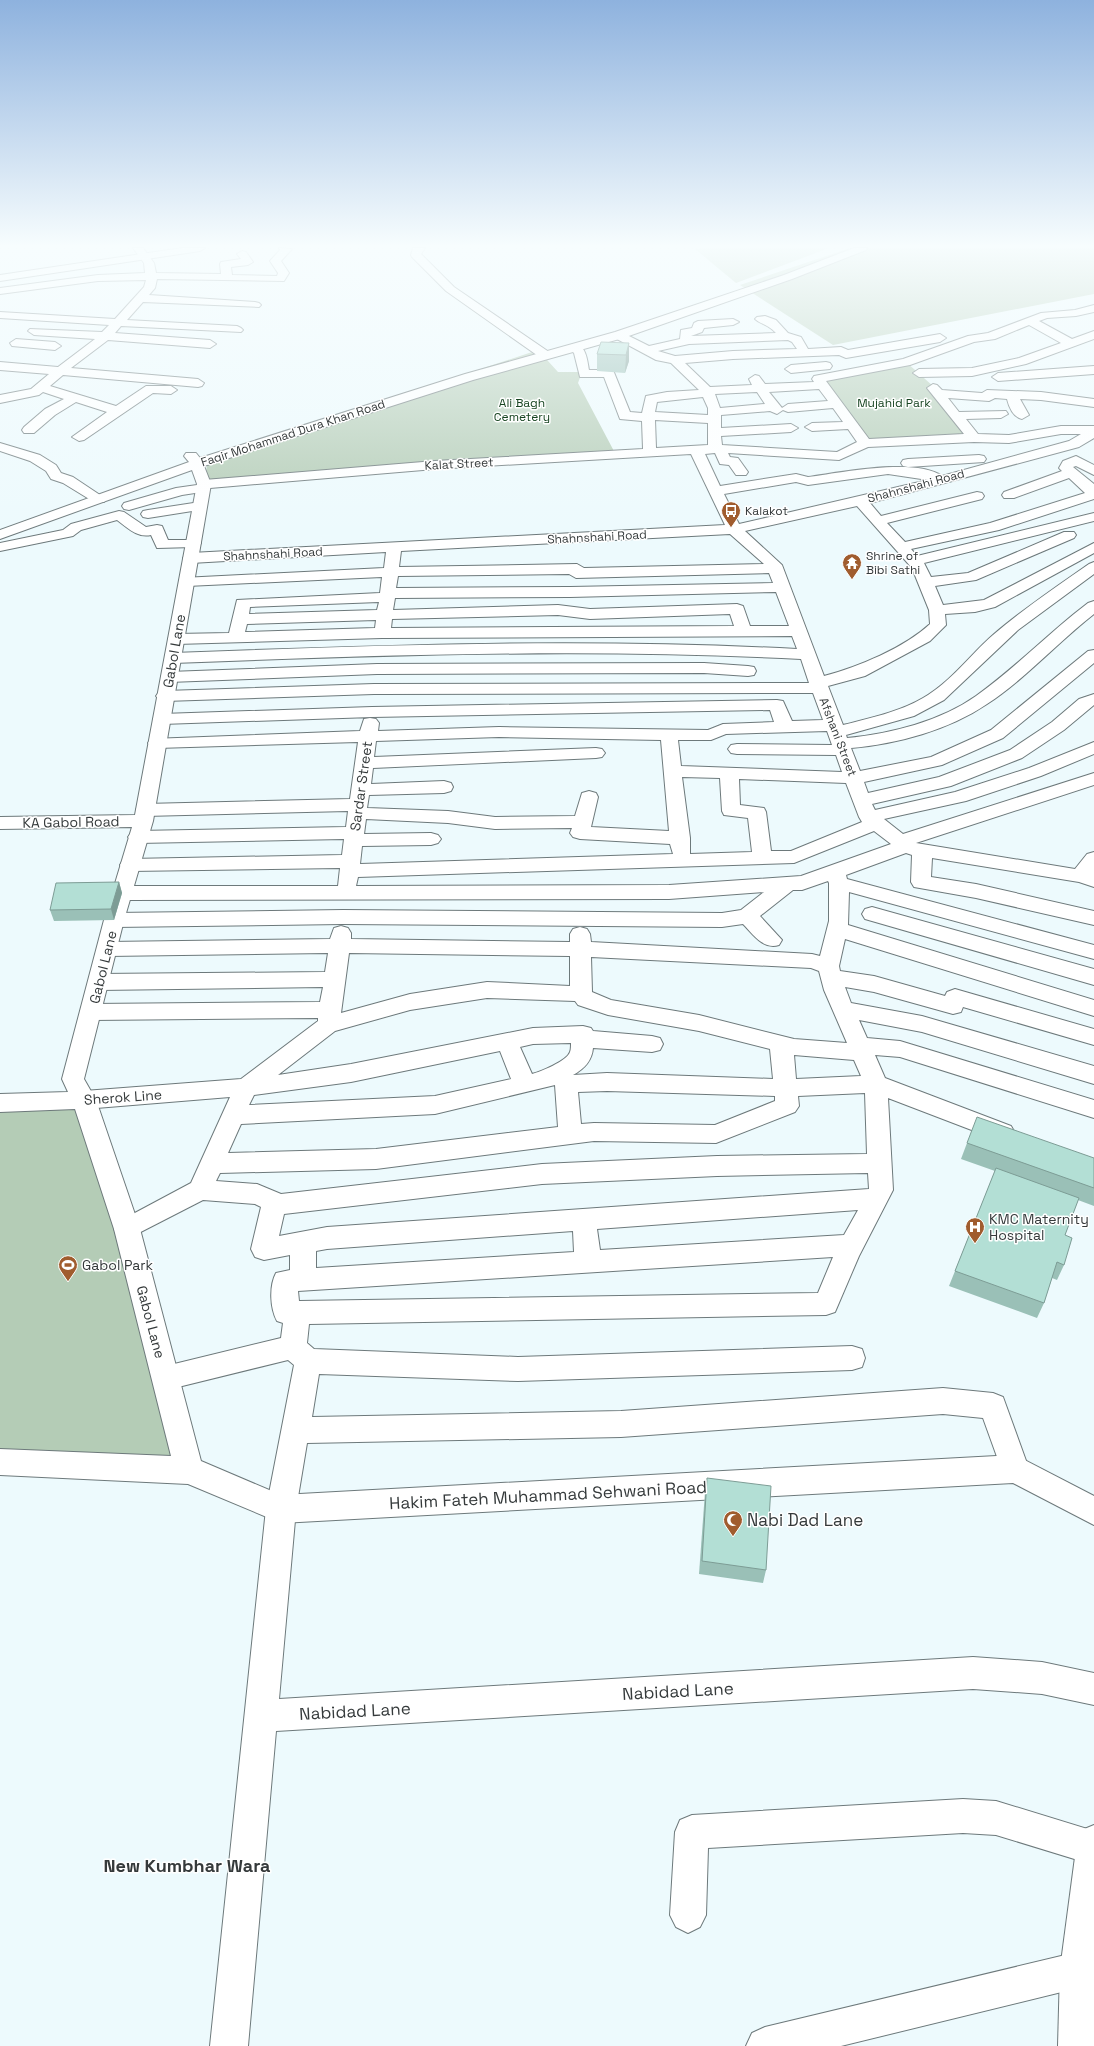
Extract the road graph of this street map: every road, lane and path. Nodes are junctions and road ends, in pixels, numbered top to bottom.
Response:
1 (23, 343) edge
2 (96, 343) edge
3 (157, 343) edge
4 (528, 343) edge
5 (566, 343) edge
6 (590, 343) edge
7 (635, 343) edge
8 (675, 343) edge
9 (799, 343) edge
10 (908, 343) edge
11 (959, 343) edge
12 (1070, 343) edge
13 (90, 348) junction
14 (575, 348) junction
15 (647, 350) junction
16 (112, 351) dead end
17 (540, 352) junction
18 (179, 353) dead end
19 (805, 353) junction
20 (675, 360) junction
21 (73, 361) junction
22 (906, 362) junction
23 (127, 365) dead end
24 (1091, 365) edge
25 (0, 366) edge
26 (790, 368) junction
27 (987, 369) junction
28 (866, 370) junction
29 (1062, 372) junction
30 (919, 373) junction
31 (55, 375) junction
32 (709, 375) dead end
33 (692, 377) junction
34 (7, 379) dead end
35 (820, 382) junction
36 (930, 383) junction
37 (951, 383) dead end
38 (1072, 385) dead end
39 (40, 387) junction
40 (762, 388) junction
41 (708, 392) junction
42 (939, 394) junction
43 (75, 398) junction
44 (0, 399) edge
45 (1067, 399) junction
46 (1094, 403) edge
47 (837, 404) junction
48 (948, 405) junction
49 (334, 408) junction
50 (1020, 409) junction
51 (117, 412) junction
52 (1001, 414) dead end
53 (347, 415) junction
54 (956, 416) junction
55 (649, 417) junction
56 (783, 419) junction
57 (714, 421) junction
58 (852, 425) junction
59 (989, 426) dead end
60 (812, 427) dead end
61 (29, 430) dead end
62 (1094, 430) edge
63 (1043, 433) junction
64 (768, 436) dead end
65 (79, 437) dead end
66 (974, 438) junction
67 (998, 438) junction
68 (864, 443) junction
69 (1067, 446) junction
70 (0, 447) edge
71 (718, 449) junction
72 (696, 450) junction
73 (1046, 451) junction
74 (650, 453) junction
75 (794, 453) junction
76 (776, 455) junction
77 (839, 456) junction
78 (194, 460) junction
79 (1013, 460) junction
80 (1073, 466) junction
81 (758, 468) dead end
82 (1094, 471) edge
83 (741, 472) dead end
84 (1051, 480) junction
85 (937, 481) junction
86 (769, 482) junction
87 (716, 491) junction
88 (202, 493) junction
89 (94, 496) junction
90 (977, 496) dead end
91 (960, 500) junction
92 (860, 501) junction
93 (129, 506) dead end
94 (1039, 512) junction
95 (1094, 517) edge
96 (877, 521) junction
97 (943, 524) dead end
98 (0, 525) edge
99 (1065, 525) junction
100 (994, 527) junction
101 (157, 529) junction
102 (734, 529) junction
103 (0, 535) edge
104 (573, 538) junction
105 (1094, 546) edge
106 (0, 547) edge
107 (901, 547) junction
108 (394, 548) junction
109 (192, 551) junction
110 (914, 561) junction
111 (1094, 567) edge
112 (775, 568) junction
113 (576, 571) junction
114 (391, 572) junction
115 (187, 581) junction
116 (925, 582) junction
117 (782, 587) junction
118 (570, 592) junction
119 (387, 601) junction
120 (1094, 606) edge
121 (558, 610) junction
122 (937, 610) junction
123 (630, 613) junction
124 (743, 631) junction
125 (798, 631) junction
126 (633, 632) junction
127 (542, 633) junction
128 (236, 637) junction
129 (176, 639) junction
130 (381, 642) junction
131 (531, 650) junction
132 (807, 654) junction
133 (1094, 654) edge
134 (173, 658) junction
135 (519, 668) junction
136 (377, 669) junction
137 (748, 671) dead end
138 (169, 677) junction
139 (819, 686) junction
140 (520, 688) junction
141 (374, 689) junction
142 (165, 696) junction
143 (1094, 699) edge
144 (372, 712) junction
145 (162, 719) junction
146 (785, 727) junction
147 (669, 736) junction
148 (368, 737) junction
149 (839, 738) junction
150 (157, 743) junction
151 (1094, 747) edge
152 (737, 749) dead end
153 (596, 753) dead end
154 (364, 763) junction
155 (673, 771) junction
156 (729, 773) junction
157 (854, 778) junction
158 (1094, 779) edge
159 (444, 787) dead end
160 (589, 797) dead end
161 (359, 803) junction
162 (869, 814) junction
163 (582, 822) junction
164 (0, 823) edge
165 (142, 823) junction
166 (354, 837) junction
167 (680, 838) junction
168 (431, 839) dead end
169 (910, 846) junction
170 (762, 858) junction
171 (1094, 858) edge
172 (682, 861) junction
173 (130, 865) junction
174 (350, 866) junction
175 (837, 878) junction
176 (1087, 878) edge
177 (788, 884) junction
178 (123, 893) junction
179 (346, 893) junction
180 (872, 914) dead end
181 (747, 916) junction
182 (343, 917) junction
183 (1094, 918) edge
184 (114, 920) junction
185 (580, 920) junction
186 (837, 928) junction
187 (951, 937) junction
188 (772, 940) dead end
189 (339, 946) junction
190 (580, 949) junction
191 (108, 950) junction
192 (1094, 952) edge
193 (944, 961) junction
194 (830, 971) junction
195 (1094, 977) edge
196 (335, 978) junction
197 (99, 982) junction
198 (582, 994) junction
199 (1094, 1008) edge
200 (843, 1009) junction
201 (91, 1012) junction
202 (329, 1018) junction
203 (1094, 1037) edge
204 (583, 1039) junction
205 (507, 1042) junction
206 (652, 1044) dead end
207 (781, 1044) junction
208 (860, 1049) junction
209 (1094, 1075) edge
210 (876, 1084) junction
211 (525, 1085) junction
212 (246, 1087) junction
213 (785, 1088) junction
214 (84, 1100) junction
215 (0, 1103) edge
216 (1094, 1108) edge
217 (234, 1115) junction
218 (716, 1134) junction
219 (570, 1135) junction
220 (1026, 1141) edge
221 (213, 1163) junction
222 (880, 1163) junction
223 (717, 1166) junction
224 (200, 1190) junction
225 (876, 1198) junction
226 (274, 1202) junction
227 (584, 1220) junction
228 (127, 1229) junction
229 (303, 1242) junction
230 (850, 1246) junction
231 (588, 1262) junction
232 (303, 1280) junction
233 (296, 1313) junction
234 (300, 1354) junction
235 (852, 1358) dead end
236 (166, 1378) junction
237 (295, 1430) junction
238 (0, 1462) edge
239 (1015, 1469) junction
240 (189, 1470) junction
241 (282, 1509) junction
242 (1094, 1511) edge
243 (1094, 1689) edge
244 (261, 1716) junction
245 (1094, 1845) edge
246 (688, 1916) dead end
247 (1086, 1971) edge
248 (229, 2046) edge
249 (765, 2046) edge
250 (1077, 2046) edge

1 - 13 street
2 - 13 street
3 - 18 street
4 - 17 street
5 - 17 street, Faqir Mohammad Dura Khan Road
6 - 14 street, Faqir Mohammad Dura Khan Road
7 - 15 street
8 - 15 street
9 - 19 street
10 - 19 street
11 - 22 street
12 - 27 street
13 - 16 street
13 - 21 street
14 - 17 street, Faqir Mohammad Dura Khan Road
14 - 55 street
15 - 20 street
17 - 49 street, Faqir Mohammad Dura Khan Road
17 - 53 street, Faqir Mohammad Dura Khan Road
19 - 20 street
20 - 33 street
21 - 23 street
21 - 31 street
22 - 28 street
22 - 30 street
24 - 29 street
25 - 31 street
26 - 28 street
26 - 35 street
26 - 40 street
27 - 29 street
27 - 30 street
28 - 35 street
29 - 38 street
30 - 36 street
31 - 34 street
31 - 39 street
31 - 51 street
32 - 33 street
33 - 41 street
35 - 40 street
35 - 47 street
36 - 37 street
36 - 42 street
39 - 43 street
39 - 44 street
40 - 41 street
40 - 56 street
41 - 55 street
41 - 57 street
42 - 48 street
42 - 50 street
43 - 51 street
43 - 61 street
45 - 46 street
45 - 50 street
45 - 62 street
47 - 56 street
47 - 58 street
48 - 50 street
48 - 54 street
49 - 53 street
49 - 78 street, Faqir Mohammad Dura Khan Road
50 - 63 street
51 - 65 street
52 - 54 street
53 - 78 street, Faqir Mohammad Dura Khan Road
54 - 66 street
55 - 57 street
55 - 74 street
56 - 57 street
56 - 57 street
56 - 75 street
57 - 71 street
58 - 60 street
58 - 68 street
59 - 67 street
62 - 63 street
62 - 69 street
63 - 67 street
64 - 76 street
66 - 67 street
66 - 68 street
68 - 77 street
69 - 73 street
69 - 80 street
70 - 89 street
71 - 72 street, Kalat Street
71 - 76 street, Kalat Street
71 - 83 street
72 - 74 street, Kalat Street
72 - 87 street, Afshani Street
73 - 77 street, Kalat Street
73 - 79 street, Shahnshahi Road
74 - 88 street, Kalat Street
75 - 76 street, Kalat Street
75 - 77 street, Kalat Street
78 - 88 street, Gabol Lane
78 - 89 street, Faqir Mohammad Dura Khan Road
79 - 84 street
79 - 85 street, Shahnshahi Road
80 - 82 street
80 - 84 street
80 - 94 street
81 - 86 street
84 - 94 street
85 - 86 street
85 - 91 street
85 - 92 street, Shahnshahi Road
86 - 87 street
87 - 102 street, Afshani Street
88 - 93 street
88 - 101 street
88 - 109 street, Gabol Lane
89 - 98 street, Faqir Mohammad Dura Khan Road
89 - 103 street, Faqir Mohammad Dura Khan Road
90 - 91 street
91 - 96 street
92 - 96 street
92 - 102 street, Shahnshahi Road
94 - 100 street
95 - 99 street
96 - 107 street
97 - 100 street
99 - 110 street
99 - 116 street
100 - 107 street
101 - 106 street
101 - 109 street, Shahnshahi Road
102 - 104 street, Shahnshahi Road
102 - 112 street, Afshani Street
104 - 108 street, Shahnshahi Road
104 - 113 street
105 - 122 street
107 - 110 street
108 - 109 street, Shahnshahi Road
108 - 114 street, Sardar Street
109 - 115 street, Gabol Lane
110 - 116 street
111 - 149 street
112 - 113 street
112 - 117 street, Afshani Street
113 - 114 street
113 - 118 street
114 - 115 street
114 - 119 street, Sardar Street
115 - 129 street, Gabol Lane
116 - 122 street
117 - 118 street
117 - 125 street, Afshani Street
118 - 119 street
118 - 121 street
119 - 121 street
119 - 128 street
119 - 130 street, Sardar Street
120 - 149 street
121 - 123 street
121 - 127 street
122 - 139 street
123 - 124 street
123 - 126 street
124 - 125 street
124 - 126 street
125 - 132 street, Afshani Street
126 - 127 street
127 - 130 street
127 - 131 street
128 - 129 street
128 - 130 street
129 - 134 street, Gabol Lane
130 - 131 street
130 - 134 street
130 - 136 street, Sardar Street
131 - 132 street
131 - 135 street
132 - 139 street, Afshani Street
133 - 157 street
134 - 138 street, Gabol Lane
135 - 136 street
135 - 137 street
135 - 140 street
136 - 138 street
136 - 141 street, Sardar Street
138 - 142 street, Gabol Lane
139 - 140 street
139 - 149 street, Afshani Street
140 - 141 street
141 - 142 street
141 - 144 street, Sardar Street
142 - 145 street, Gabol Lane
143 - 162 street
144 - 145 street
144 - 146 street
144 - 148 street, Sardar Street
145 - 150 street, Gabol Lane
146 - 147 street
146 - 149 street
147 - 148 street
147 - 155 street
148 - 150 street
148 - 154 street, Sardar Street
149 - 152 street
149 - 157 street, Afshani Street
150 - 165 street, Gabol Lane
151 - 162 street
153 - 154 street
154 - 161 street, Sardar Street
155 - 156 street
155 - 167 street
156 - 157 street
156 - 170 street
157 - 162 street, Afshani Street
158 - 169 street
159 - 161 street
160 - 163 street
161 - 163 street
161 - 165 street
161 - 166 street, Sardar Street
162 - 169 street
162 - 170 street
163 - 167 street
164 - 165 street, KA Gabol Road
165 - 166 street
165 - 173 street, Gabol Lane
166 - 168 street
166 - 174 street, Sardar Street
167 - 172 street
169 - 175 street
169 - 176 street
169 - 183 street
170 - 172 street
171 - 176 street
172 - 174 street
173 - 174 street
173 - 178 street, Gabol Lane
174 - 179 street, Sardar Street
175 - 177 street
175 - 186 street
175 - 192 street
177 - 179 street
177 - 181 street
178 - 179 street
178 - 184 street, Gabol Lane
179 - 182 street, Sardar Street
180 - 187 street
181 - 185 street
181 - 188 street
182 - 184 street
182 - 185 street
182 - 189 street, Sardar Street
184 - 191 street, Gabol Lane
185 - 190 street
186 - 193 street
186 - 194 street
187 - 193 street
187 - 195 street
189 - 190 street
189 - 191 street
189 - 196 street, Sardar Street
190 - 194 street
190 - 198 street
191 - 197 street, Gabol Lane
193 - 199 street
194 - 200 street
194 - 203 street
196 - 197 street
196 - 202 street, Sardar Street
197 - 201 street, Gabol Lane
198 - 202 street
198 - 207 street
200 - 208 street
200 - 209 street
201 - 202 street
201 - 214 street, Gabol Lane
202 - 212 street
204 - 205 street, Sherok Line
204 - 206 street
204 - 211 street
205 - 211 street
205 - 212 street, Sherok Line
207 - 208 street
207 - 213 street
208 - 210 street
208 - 216 street
210 - 213 street
210 - 220 street
210 - 222 street
211 - 217 street
212 - 214 street, Sherok Line
212 - 217 street
213 - 218 street
213 - 219 street
214 - 215 street, Sherok Line
214 - 228 street, Gabol Lane
217 - 221 street
218 - 219 street
218 - 223 street
219 - 221 street
221 - 224 street
222 - 223 street
222 - 225 street
223 - 226 street
224 - 226 street
224 - 228 street
225 - 227 street
225 - 230 street
226 - 229 street
227 - 229 street
227 - 231 street
228 - 236 street, Gabol Lane
229 - 232 street
230 - 231 street
230 - 233 street
231 - 232 street
232 - 233 street
233 - 234 street
234 - 235 street
234 - 236 street
234 - 237 street
236 - 240 street, Gabol Lane
237 - 239 street
237 - 241 street
238 - 240 street, Hakim Fateh Muhammad Sehwani Road
239 - 241 street, Hakim Fateh Muhammad Sehwani Road
239 - 242 street
240 - 241 street, Hakim Fateh Muhammad Sehwani Road
241 - 244 street
243 - 244 street, Nabidad Lane
244 - 248 street
245 - 246 street
245 - 247 street
247 - 249 street
247 - 250 street

